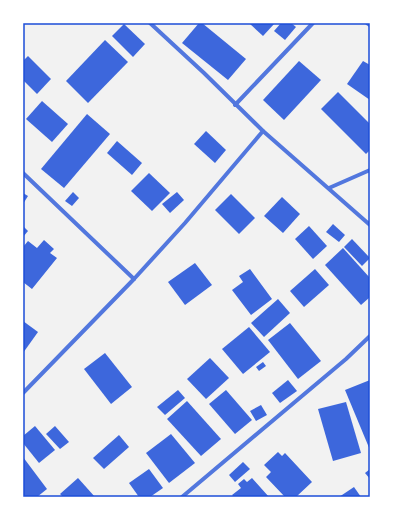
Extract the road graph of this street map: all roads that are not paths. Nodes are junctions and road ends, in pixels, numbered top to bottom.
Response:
1 (150, 23) edge
2 (313, 23) edge
3 (367, 23) edge
4 (370, 25) edge
5 (236, 105) junction
6 (263, 131) junction
7 (370, 170) edge
8 (23, 173) edge
9 (329, 188) junction
10 (370, 225) edge
11 (134, 279) junction
12 (370, 336) edge
13 (23, 394) edge
14 (182, 497) edge

1 - 5 street
2 - 5 street
3 - 4 street
5 - 6 street
6 - 9 street
6 - 11 street
7 - 9 street
8 - 11 street
9 - 10 street
11 - 13 street
12 - 14 street

